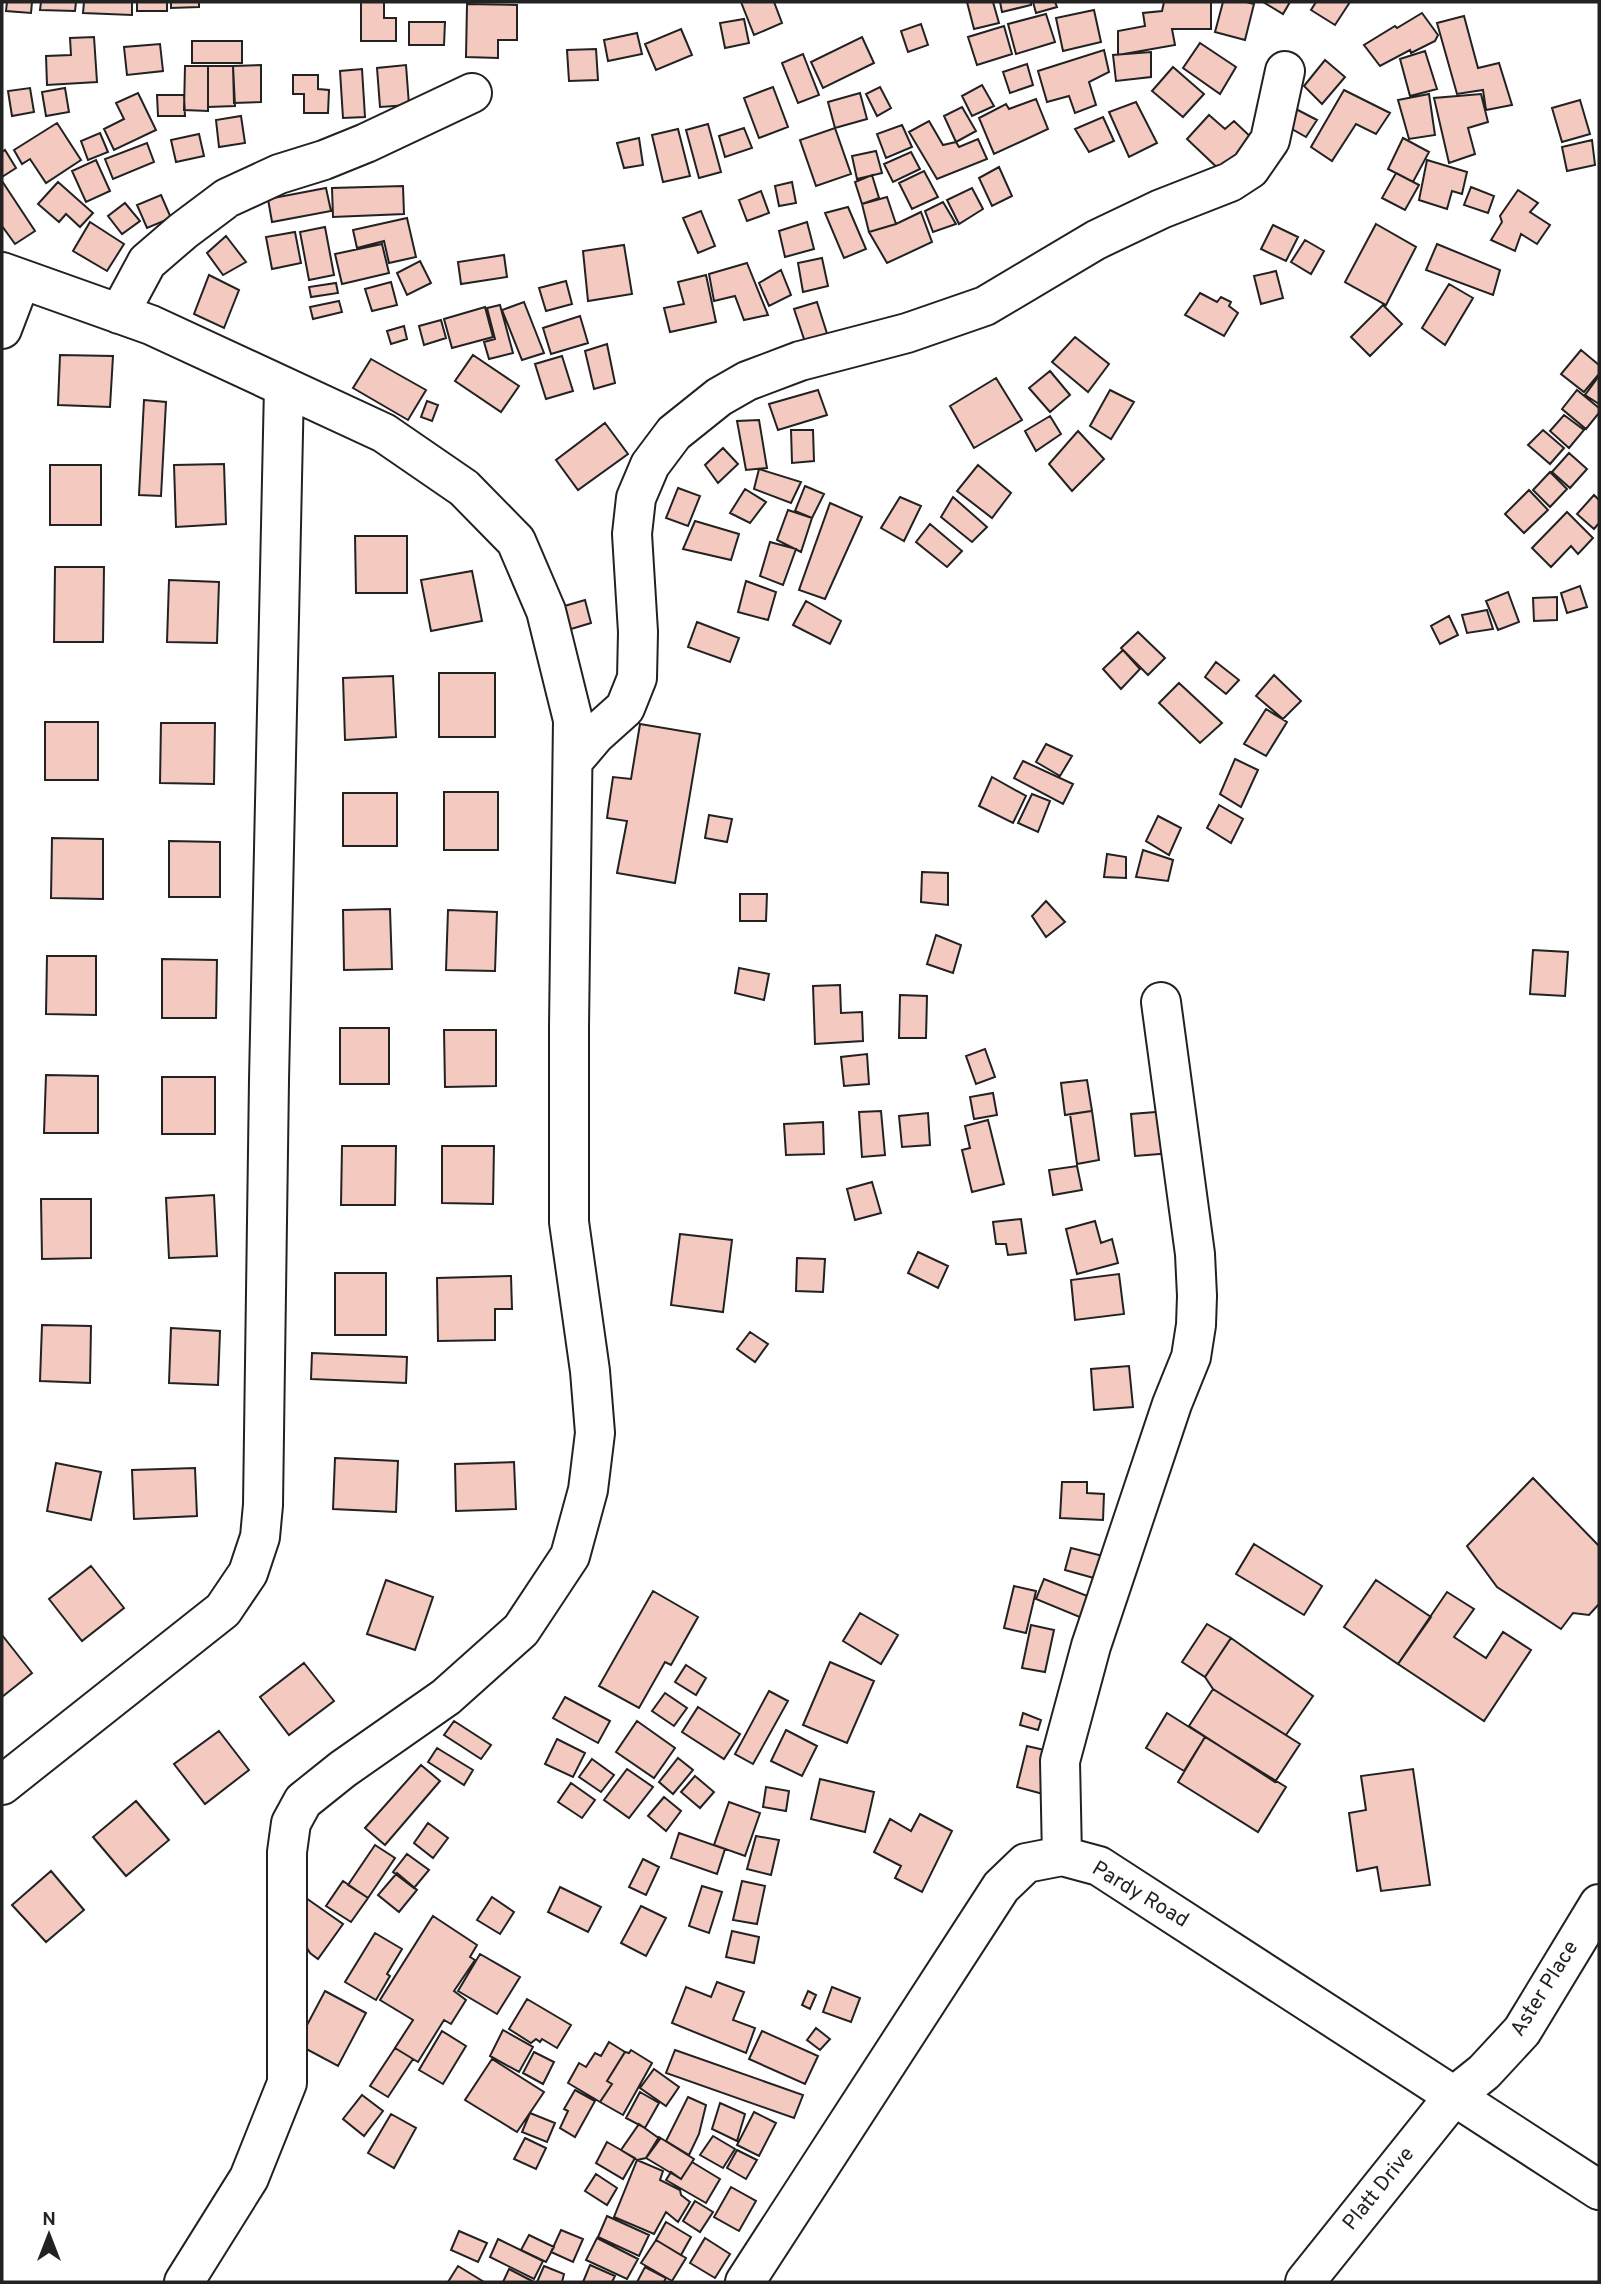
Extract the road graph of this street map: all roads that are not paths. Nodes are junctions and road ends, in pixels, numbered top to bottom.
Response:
1 (1286, 71) dead end
2 (472, 93) dead end
3 (11, 275) edge
4 (119, 314) junction
5 (2, 329) edge
6 (284, 387) junction
7 (573, 761) junction
8 (1161, 1002) dead end
9 (2, 1785) edge
10 (1062, 1856) junction
11 (1599, 1904) edge
12 (1454, 2096) junction
13 (1599, 2190) edge
14 (184, 2282) edge
15 (745, 2282) edge
16 (1305, 2282) edge

1 - 7 street
2 - 4 street
3 - 4 street
3 - 5 street
4 - 6 street
6 - 7 street
6 - 9 street
7 - 14 street
8 - 10 street
10 - 12 street, Pardy Road
10 - 15 street, Pardy Road
11 - 12 street, Aster Place
12 - 13 street, Pardy Road
12 - 16 street, Platt Drive

